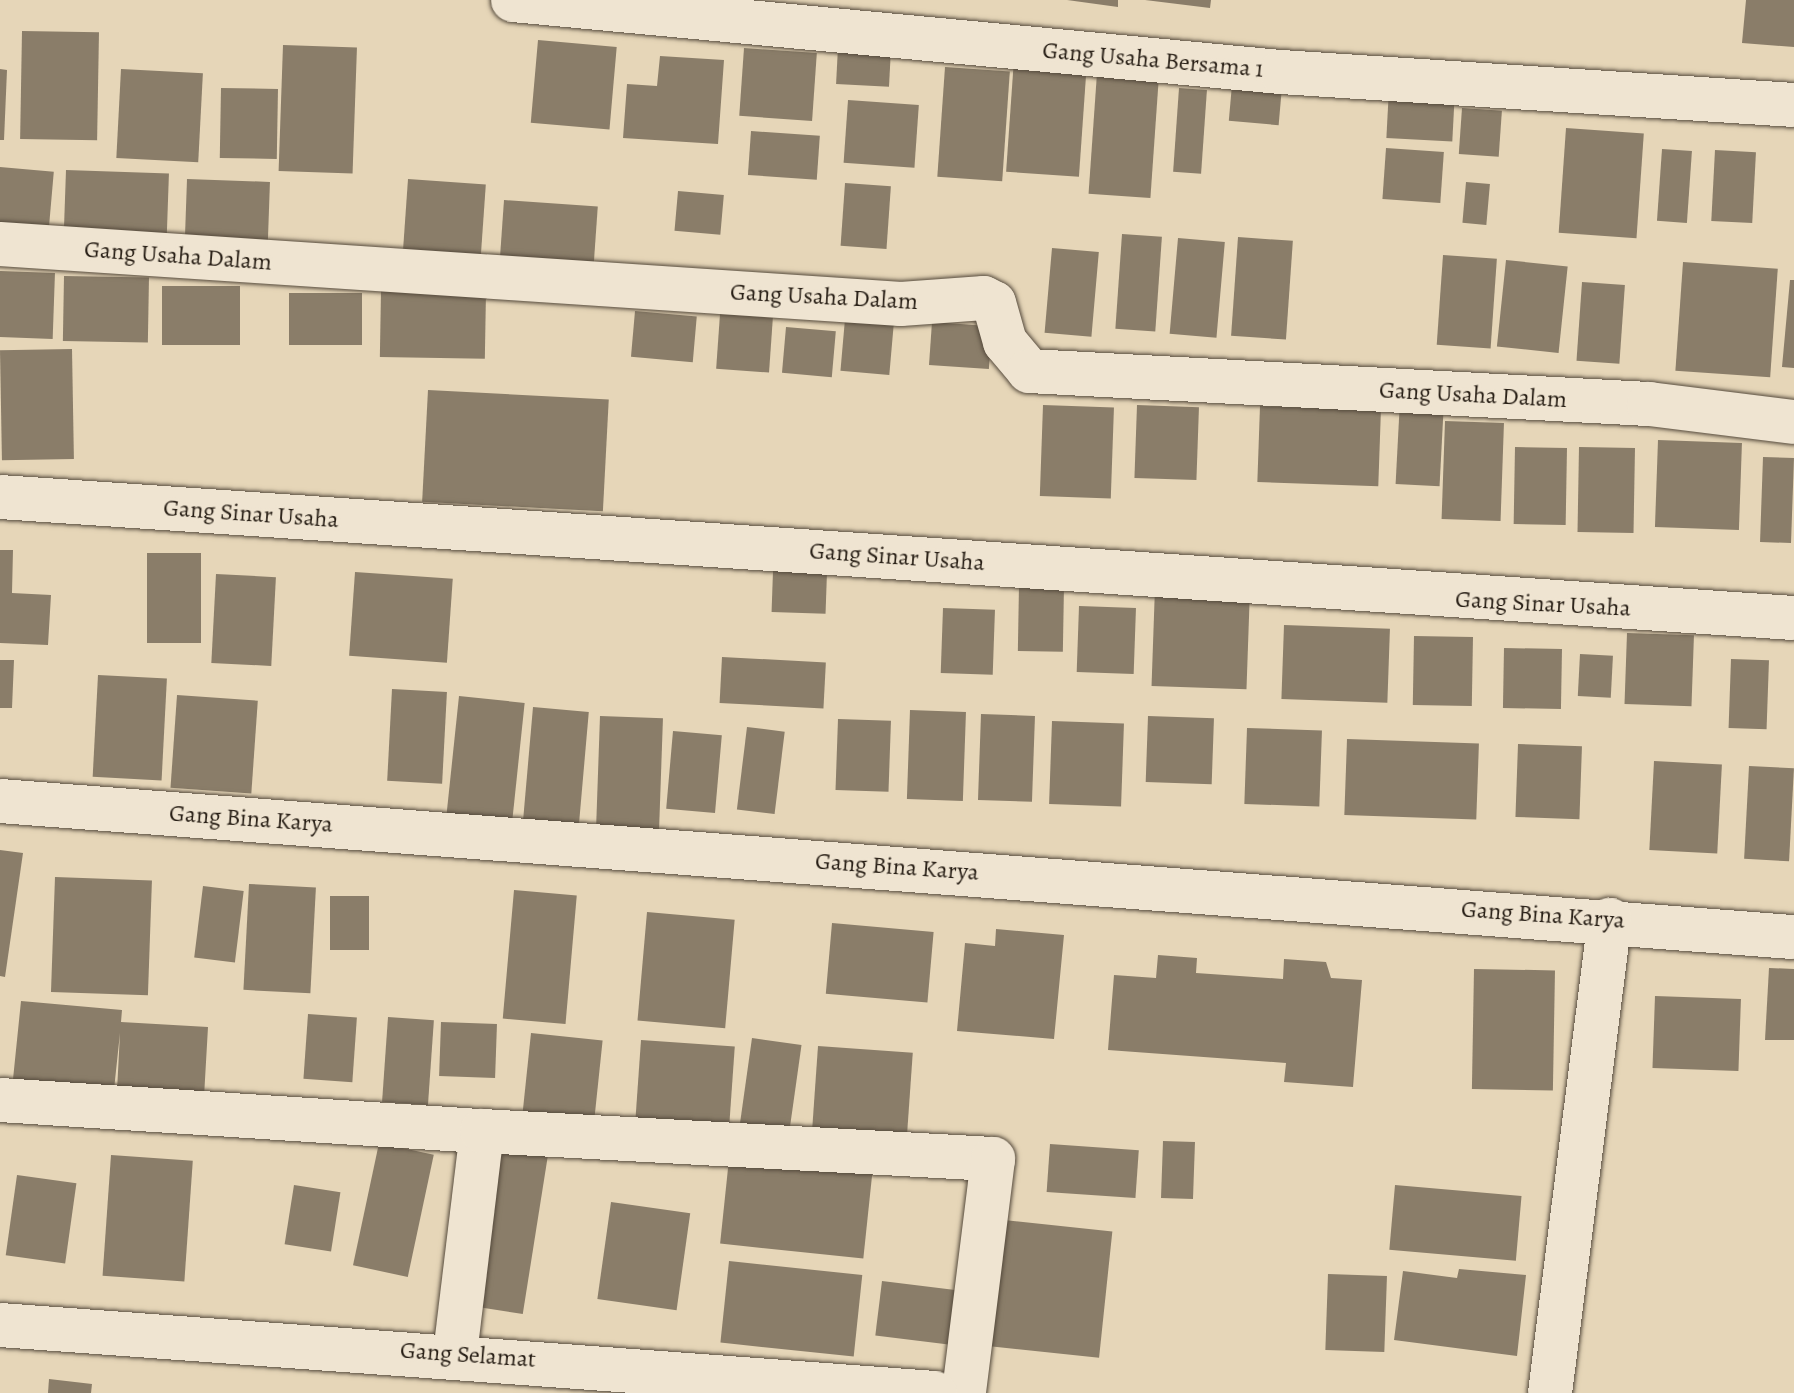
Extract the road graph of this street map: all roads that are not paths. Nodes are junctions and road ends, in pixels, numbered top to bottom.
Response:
1 (513, 0) edge
2 (1794, 105) edge
3 (0, 244) edge
4 (1794, 422) edge
5 (0, 497) edge
6 (1794, 618) edge
7 (0, 801) edge
8 (1610, 920) junction
9 (1794, 937) edge
10 (0, 1100) edge
11 (482, 1131) junction
12 (0, 1325) edge
13 (455, 1353) junction
14 (935, 1393) edge
15 (964, 1393) edge
16 (1550, 1393) edge

1 - 2 street, Gang Usaha Bersama 1
3 - 4 street, Gang Usaha Dalam
5 - 6 street, Gang Sinar Usaha
7 - 8 street, Gang Bina Karya
8 - 9 street, Gang Bina Karya
8 - 16 street
10 - 11 street
11 - 13 street
11 - 15 street
12 - 13 street, Gang Selamat
13 - 14 street, Gang Selamat

